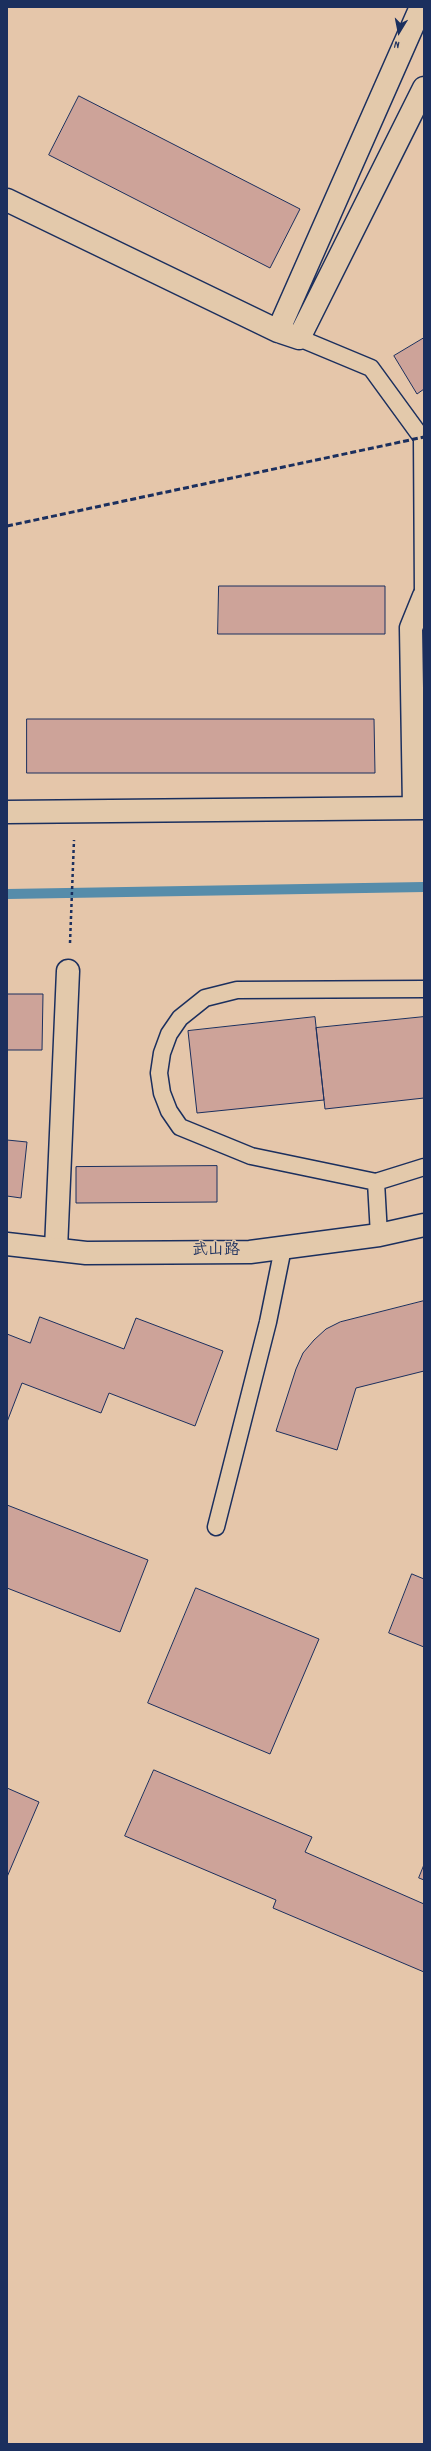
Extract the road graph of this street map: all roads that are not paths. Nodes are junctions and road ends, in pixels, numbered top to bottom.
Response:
1 (421, 7) edge
2 (424, 88) edge
3 (7, 200) edge
4 (288, 334) junction
5 (423, 596) edge
6 (419, 808) edge
7 (7, 812) edge
8 (68, 971) road end
9 (424, 989) edge
10 (424, 1167) edge
11 (376, 1182) junction
12 (424, 1225) edge
13 (379, 1236) junction
14 (7, 1244) edge
15 (283, 1248) junction
16 (56, 1250) junction
17 (216, 1527) dead end

1 - 4 street
2 - 4 street
3 - 4 street
4 - 5 lane
5 - 6 street
6 - 7 street
8 - 16 street
9 - 11 lane
10 - 11 lane
11 - 13 lane
12 - 13 street, 武山路
13 - 15 street, 武山路
14 - 16 street, 武山路
15 - 16 street, 武山路
15 - 17 lane

